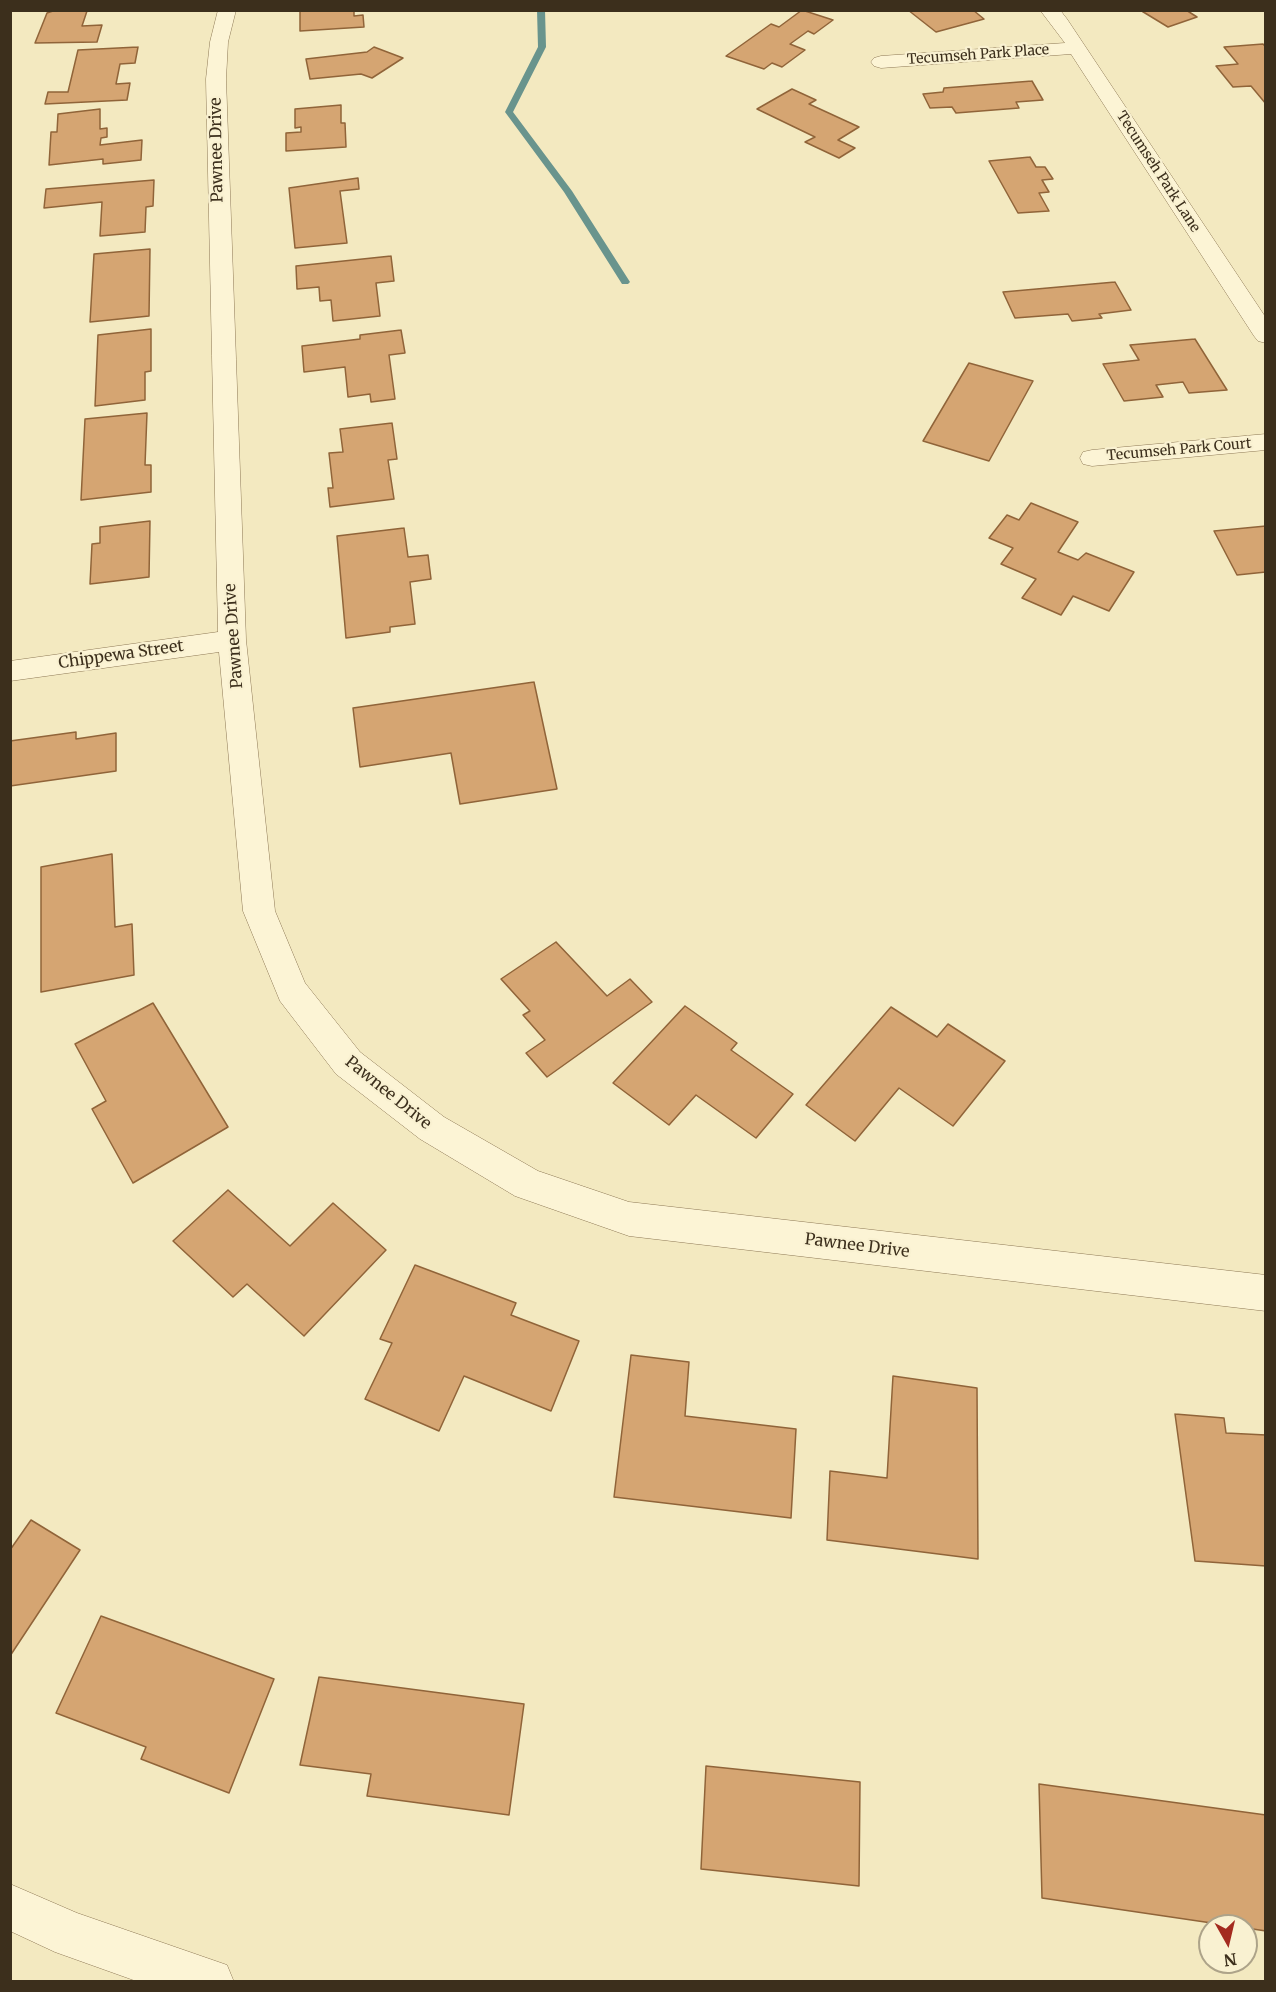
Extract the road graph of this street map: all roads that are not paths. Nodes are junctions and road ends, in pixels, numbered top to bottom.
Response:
1 (227, 10) edge
2 (1049, 10) edge
3 (1076, 48) junction
4 (881, 62) dead end
5 (1266, 336) edge
6 (1266, 442) edge
7 (1092, 458) dead end
8 (232, 640) junction
9 (10, 671) edge
10 (1266, 1293) edge
11 (10, 1907) edge
12 (210, 1982) edge

1 - 8 street, Pawnee Drive
2 - 3 street, Tecumseh Park Lane
3 - 4 street, Tecumseh Park Place
3 - 5 street, Tecumseh Park Lane
6 - 7 street, Tecumseh Park Court
8 - 9 street, Chippewa Street
8 - 10 street, Pawnee Drive
11 - 12 street

